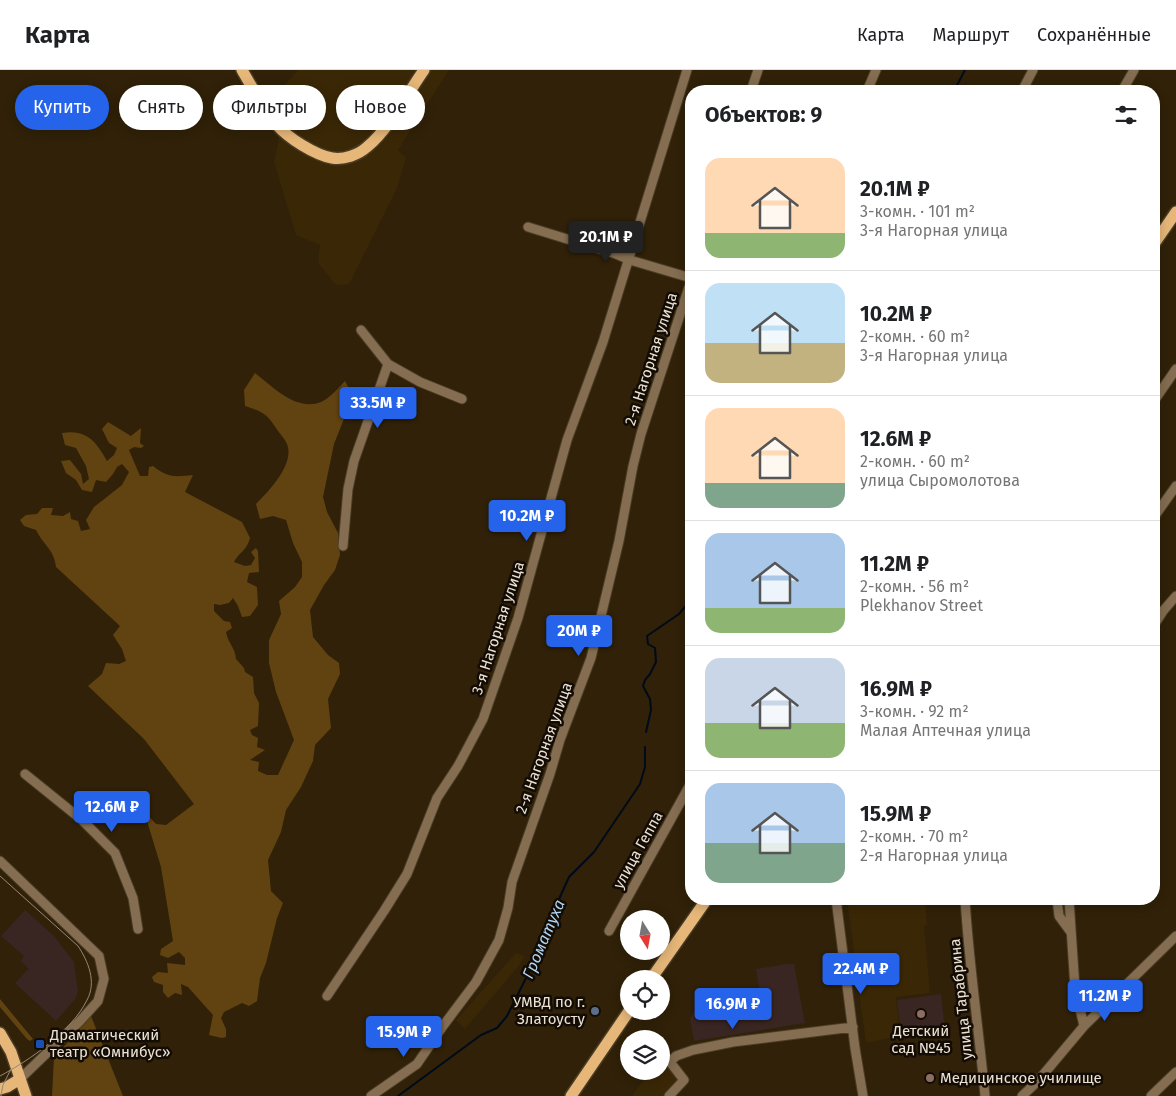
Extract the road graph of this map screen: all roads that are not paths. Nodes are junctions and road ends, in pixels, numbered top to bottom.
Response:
1 (242, 70) edge
2 (424, 70) edge
3 (687, 70) edge
4 (758, 70) edge
5 (876, 70) edge
6 (1033, 70) edge
7 (1134, 70) edge
8 (753, 85) edge
9 (870, 85) edge
10 (1025, 85) edge
11 (1125, 85) edge
12 (1176, 212) edge
13 (528, 227) dead end
14 (1160, 235) edge
15 (630, 260) junction
16 (685, 277) edge
17 (685, 298) edge
18 (361, 330) dead end
19 (388, 364) junction
20 (1176, 370) edge
21 (1160, 393) edge
22 (462, 399) dead end
23 (1176, 486) edge
24 (1160, 509) edge
25 (343, 546) dead end
26 (1176, 596) edge
27 (1160, 615) edge
28 (25, 774) dead end
29 (685, 793) edge
30 (0, 860) edge
31 (703, 905) edge
32 (837, 905) edge
33 (965, 905) edge
34 (1058, 905) edge
35 (1069, 905) edge
36 (138, 929) dead end
37 (609, 931) dead end
38 (1070, 931) junction
39 (1176, 936) edge
40 (657, 970) edge
41 (327, 996) dead end
42 (623, 1020) edge
43 (1084, 1026) junction
44 (853, 1027) junction
45 (0, 1034) edge
46 (1176, 1072) edge
47 (20, 1079) junction
48 (0, 1089) edge
49 (860, 1094) edge
50 (19, 1096) edge
51 (26, 1096) edge
52 (371, 1096) edge
53 (570, 1096) edge
54 (668, 1096) edge
55 (985, 1096) edge
56 (1022, 1096) edge
57 (1152, 1096) edge

1 - 2 main road
3 - 15 street, 3-я Нагорная улица
4 - 8 street
5 - 9 street
6 - 10 street
7 - 11 street
12 - 14 main road
13 - 15 street
15 - 16 street
15 - 41 street, 3-я Нагорная улица
17 - 52 street, 2-я Нагорная улица
18 - 19 street
19 - 22 street
19 - 25 street
20 - 21 street
23 - 24 street
26 - 27 street
28 - 36 street
29 - 37 street, улица Геппа
30 - 47 street
31 - 40 main road
32 - 44 street
33 - 55 street, улица Тарабрина
34 - 38 street
35 - 38 street
38 - 43 street
39 - 43 street
42 - 53 main road
43 - 56 street
44 - 49 street
44 - 54 street
45 - 47 main road
46 - 57 street
47 - 48 main road
47 - 50 main road
47 - 51 main road

